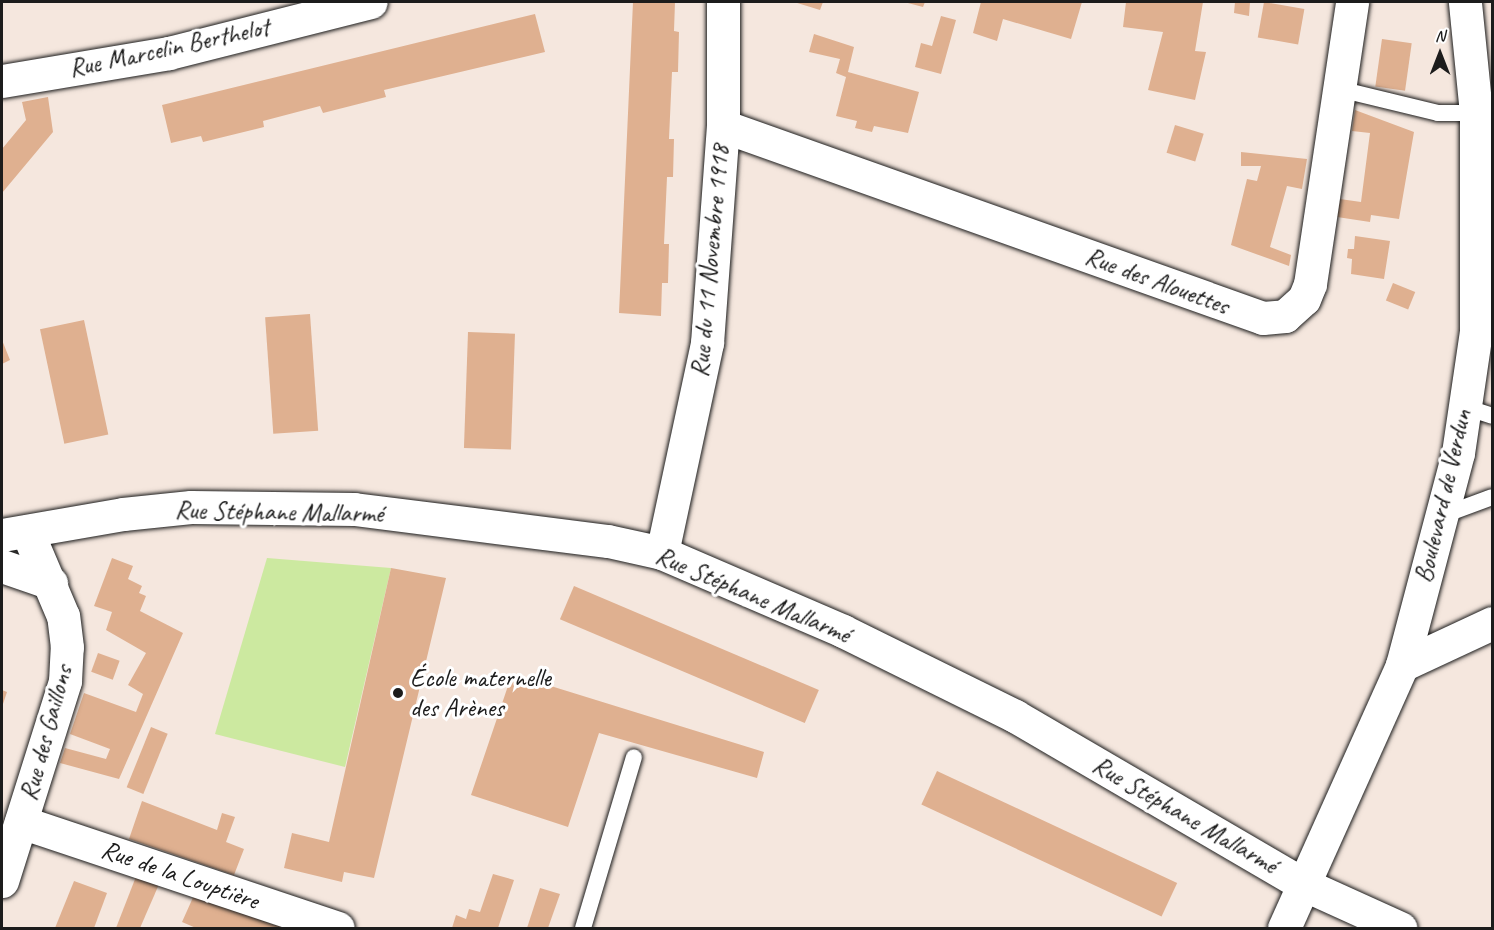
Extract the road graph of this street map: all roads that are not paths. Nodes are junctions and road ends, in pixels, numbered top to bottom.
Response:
1 (371, 2) edge
2 (723, 2) edge
3 (1352, 2) edge
4 (1465, 2) edge
5 (2, 81) edge
6 (1339, 89) junction
7 (1476, 113) junction
8 (723, 126) junction
9 (1479, 411) edge
10 (1492, 497) edge
11 (1441, 516) junction
12 (14, 533) edge
13 (662, 553) junction
14 (2, 566) edge
15 (51, 583) junction
16 (1492, 623) edge
17 (1401, 665) junction
18 (634, 757) dead end
19 (21, 822) junction
20 (2, 881) edge
21 (1303, 884) junction
22 (338, 928) edge
23 (583, 928) edge
24 (1284, 928) edge
25 (1400, 928) edge

1 - 5 street, Rue Marcelin Berthelot
2 - 8 street, Rue du 11 Novembre 1918
3 - 6 street, Rue des Alouettes
4 - 7 street, Boulevard de Verdun
6 - 7 lane
6 - 8 street, Rue des Alouettes
7 - 9 street, Boulevard de Verdun
8 - 13 street, Rue du 11 Novembre 1918
9 - 11 street, Boulevard de Verdun
10 - 11 lane
11 - 17 street, Boulevard de Verdun
12 - 13 street, Rue Stéphane Mallarmé
12 - 15 street, Rue des Gaillons
13 - 21 street, Rue Stéphane Mallarmé
14 - 15 street
15 - 19 street, Rue des Gaillons
16 - 17 street
17 - 21 street, Boulevard de Verdun
18 - 23 lane
19 - 20 street, Rue des Gaillons
19 - 22 street, Rue de la Louptière
21 - 24 street, Boulevard de Verdun
21 - 25 street, Rue Stéphane Mallarmé

